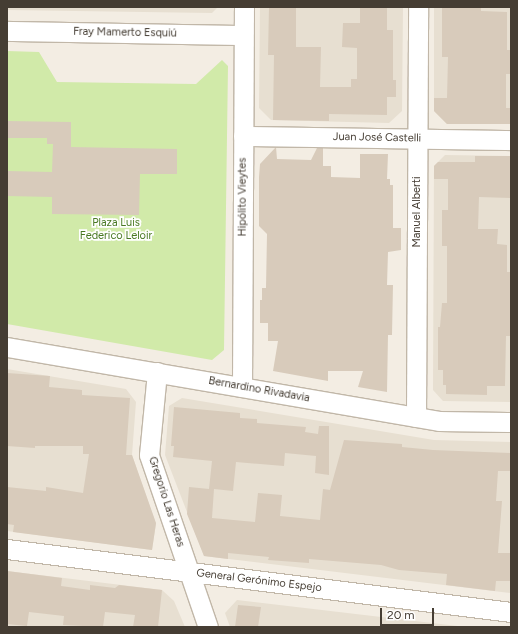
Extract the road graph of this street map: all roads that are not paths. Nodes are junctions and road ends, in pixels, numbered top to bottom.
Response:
1 (244, 7) edge
2 (418, 7) edge
3 (7, 30) edge
4 (244, 35) junction
5 (243, 136) junction
6 (418, 138) junction
7 (511, 140) edge
8 (7, 347) edge
9 (157, 372) junction
10 (242, 387) junction
11 (416, 417) junction
12 (511, 422) edge
13 (7, 550) edge
14 (189, 572) junction
15 (511, 612) edge
16 (208, 627) edge

1 - 4 street, Hipólito Vieytes
2 - 6 street, Manuel Alberti
3 - 4 street, Fray Mamerto Esquiú
4 - 5 street, Hipólito Vieytes
5 - 6 street, Juan José Castelli
5 - 10 street, Hipólito Vieytes
6 - 7 street, Juan José Castelli
6 - 11 street, Manuel Alberti
8 - 9 street, Bernardino Rivadavia
9 - 10 street, Bernardino Rivadavia
9 - 14 street, Gregorio Las Heras
10 - 11 street, Bernardino Rivadavia
11 - 12 street, Bernardino Rivadavia
13 - 14 street, General Gerónimo Espejo
14 - 15 street, General Gerónimo Espejo
14 - 16 street, Gregorio Las Heras

